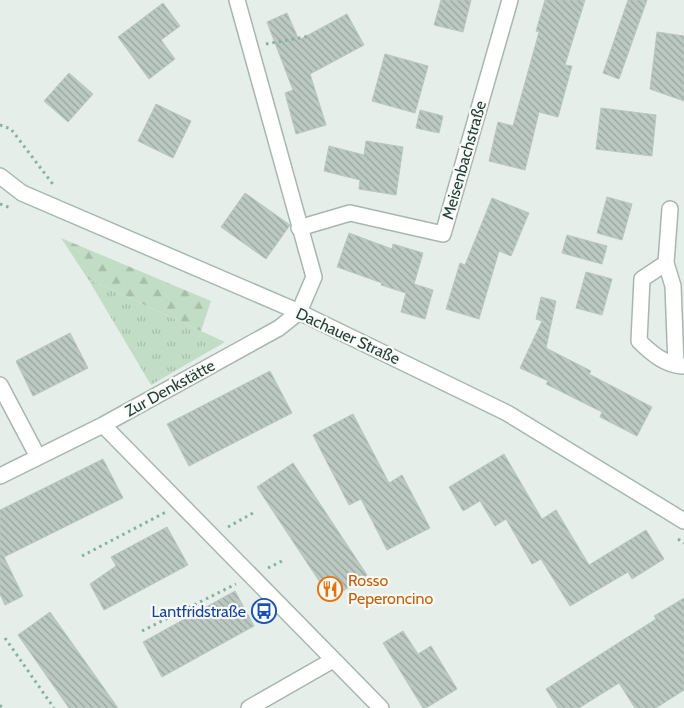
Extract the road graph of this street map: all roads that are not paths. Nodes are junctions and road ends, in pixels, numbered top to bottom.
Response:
1 (237, 0) edge
2 (510, 0) edge
3 (0, 176) edge
4 (670, 209) dead end
5 (300, 228) junction
6 (666, 263) junction
7 (299, 312) junction
8 (680, 366) edge
9 (0, 385) edge
10 (103, 426) junction
11 (38, 457) junction
12 (0, 476) edge
13 (684, 521) edge
14 (333, 660) junction
15 (248, 708) edge
16 (380, 708) edge

1 - 5 street
2 - 5 street, Meisenbachstraße
3 - 7 street, Dachauer Straße
4 - 6 street
5 - 7 street
6 - 8 street
6 - 8 street
7 - 10 street, Zur Denkstätte
7 - 13 street, Dachauer Straße
9 - 11 street
10 - 11 street, Zur Denkstätte
10 - 14 street
11 - 12 street, Zur Denkstätte
14 - 15 street
14 - 16 street

